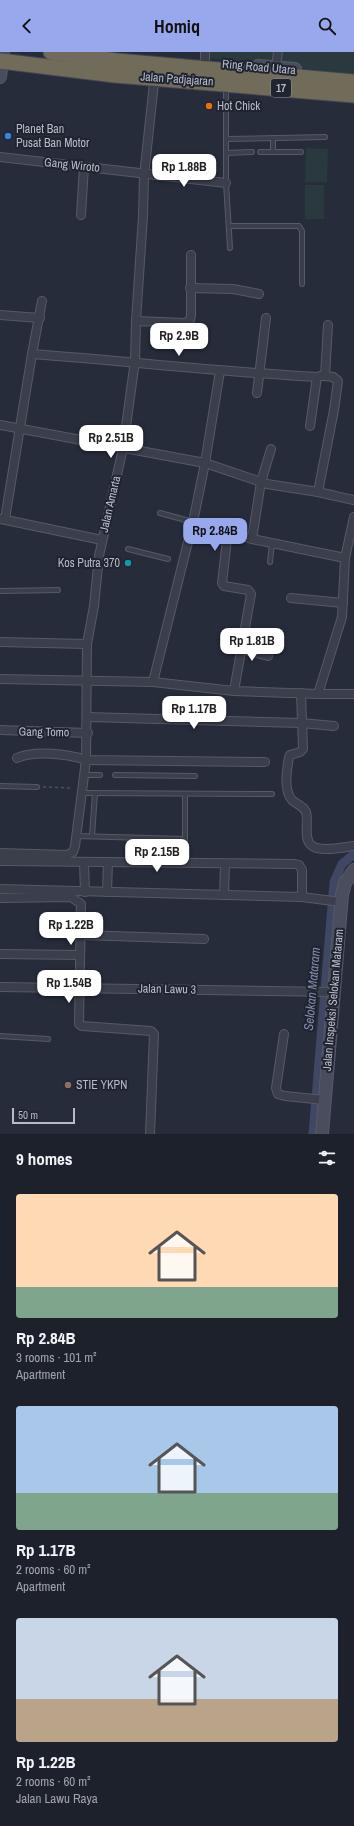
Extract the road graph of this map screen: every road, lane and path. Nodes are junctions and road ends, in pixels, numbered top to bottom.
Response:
1 (51, 52) edge
2 (278, 52) edge
3 (2, 58) edge
4 (206, 66) edge
5 (116, 68) junction
6 (276, 68) junction
7 (354, 75) edge
8 (0, 77) edge
9 (354, 82) edge
10 (154, 83) junction
11 (226, 89) junction
12 (354, 95) edge
13 (354, 101) edge
14 (325, 137) dead end
15 (226, 138) junction
16 (273, 138) junction
17 (252, 152) dead end
18 (260, 152) dead end
19 (273, 152) junction
20 (301, 152) dead end
21 (226, 153) junction
22 (0, 157) edge
23 (84, 167) junction
24 (144, 173) junction
25 (226, 183) junction
26 (81, 215) dead end
27 (229, 226) junction
28 (230, 248) dead end
29 (192, 255) dead end
30 (302, 284) dead end
31 (190, 288) junction
32 (259, 294) dead end
33 (42, 301) dead end
34 (0, 314) edge
35 (40, 318) junction
36 (266, 318) dead end
37 (136, 321) junction
38 (328, 325) dead end
39 (32, 354) junction
40 (135, 361) junction
41 (220, 371) junction
42 (260, 374) junction
43 (321, 376) junction
44 (257, 393) dead end
45 (0, 425) edge
46 (310, 426) dead end
47 (20, 428) junction
48 (123, 448) junction
49 (271, 448) dead end
50 (205, 463) junction
51 (261, 482) junction
52 (318, 492) junction
53 (354, 500) edge
54 (160, 513) dead end
55 (354, 517) edge
56 (2, 519) edge
57 (193, 522) junction
58 (228, 531) junction
59 (252, 538) junction
60 (102, 540) junction
61 (272, 543) junction
62 (128, 549) dead end
63 (345, 558) junction
64 (168, 559) dead end
65 (270, 562) dead end
66 (0, 590) edge
67 (58, 590) dead end
68 (291, 598) dead end
69 (343, 603) junction
70 (0, 642) edge
71 (87, 644) junction
72 (241, 649) junction
73 (268, 656) dead end
74 (0, 679) edge
75 (87, 680) junction
76 (153, 682) junction
77 (234, 691) junction
78 (301, 693) junction
79 (318, 694) junction
80 (354, 694) edge
81 (87, 717) junction
82 (301, 723) junction
83 (334, 726) dead end
84 (0, 730) edge
85 (88, 733) junction
86 (17, 758) dead end
87 (86, 760) junction
88 (265, 762) dead end
89 (84, 775) junction
90 (100, 775) dead end
91 (114, 775) dead end
92 (195, 776) dead end
93 (0, 786) edge
94 (37, 787) joint
95 (79, 791) junction
96 (94, 793) junction
97 (185, 794) junction
98 (272, 794) dead end
99 (76, 836) junction
100 (92, 836) junction
101 (354, 846) edge
102 (0, 853) edge
103 (0, 861) edge
104 (108, 862) junction
105 (84, 863) junction
106 (225, 864) junction
107 (354, 870) edge
108 (0, 889) edge
109 (85, 892) junction
110 (107, 892) junction
111 (224, 895) junction
112 (302, 897) junction
113 (0, 898) edge
114 (338, 902) junction
115 (81, 936) junction
116 (204, 939) dead end
117 (0, 954) edge
118 (80, 955) junction
119 (0, 987) edge
120 (80, 988) junction
121 (331, 992) junction
122 (284, 1034) dead end
123 (0, 1036) edge
124 (48, 1039) dead end
125 (322, 1099) junction
126 (150, 1134) edge
127 (322, 1134) edge

1 - 5 highway, Jalan Padjajaran / 17
2 - 6 street
3 - 5 highway, Jalan Padjajaran / 17
3 - 8 street
4 - 5 highway, Jalan Padjajaran / 17
4 - 5 street, Ring Road Utara
4 - 6 street, Ring Road Utara
4 - 9 highway, Jalan Padjajaran / 17
4 - 12 highway, Jalan Padjajaran / 17
5 - 10 street, Ring Road Utara
6 - 7 street, Ring Road Utara
10 - 11 street, Ring Road Utara
10 - 24 street, Jalan Amarta
11 - 13 street, Ring Road Utara
11 - 15 lane
14 - 16 lane
15 - 16 lane
15 - 21 lane
16 - 19 lane
17 - 21 lane
18 - 19 lane
19 - 20 lane
21 - 25 lane
22 - 23 street, Gang Wiroto
23 - 24 street, Gang Wiroto
23 - 26 street
24 - 25 street, Gang Wiroto
24 - 37 street, Jalan Amarta
25 - 27 lane
27 - 28 lane
27 - 30 lane
29 - 31 street
31 - 32 street
31 - 37 street
33 - 35 street
34 - 35 street
35 - 39 street
36 - 42 street
37 - 40 street, Jalan Amarta
38 - 43 street
39 - 40 street
39 - 47 street
40 - 41 street
40 - 48 street, Jalan Amarta
41 - 42 street
41 - 50 street
42 - 43 street
42 - 44 street
43 - 46 street
43 - 52 street
45 - 47 street
47 - 48 street
47 - 56 street
48 - 50 street
48 - 60 street, Jalan Amarta
49 - 51 street
50 - 51 street
50 - 57 street
51 - 52 street
51 - 59 street
52 - 53 street
54 - 57 lane
55 - 63 street
56 - 60 street
57 - 58 street
57 - 76 street
58 - 59 street
58 - 72 street
59 - 61 street
60 - 71 street, Jalan Amarta
61 - 63 street
61 - 65 lane
62 - 64 lane
63 - 69 street
66 - 67 lane
68 - 69 street
69 - 79 street
70 - 71 street
71 - 75 street, Jalan Amarta
72 - 73 street
72 - 77 street
74 - 75 street
75 - 76 street
75 - 81 street, Jalan Amarta
76 - 77 street
77 - 78 street
78 - 79 street
78 - 82 street
79 - 80 street
81 - 82 street
81 - 85 street, Jalan Amarta
82 - 83 street
82 - 101 street
84 - 85 street, Gang Tomo
85 - 87 street, Jalan Amarta
86 - 87 street
87 - 88 street
87 - 89 street, Jalan Amarta
89 - 90 lane
89 - 95 street, Jalan Amarta
91 - 92 lane
93 - 94 lane
94 - 95 path
95 - 96 lane
95 - 99 street, Jalan Amarta
96 - 97 lane
96 - 100 lane
97 - 98 lane
97 - 100 lane
99 - 100 lane
99 - 102 street, Jalan Amarta
103 - 105 street
104 - 105 street
104 - 106 street
104 - 110 street
105 - 109 street
106 - 111 street
106 - 112 street
107 - 114 street, Jalan Inspeksi Selokan Mataram
108 - 109 street
109 - 110 street
110 - 111 street
111 - 112 street
112 - 114 street
113 - 115 street
114 - 121 street, Jalan Inspeksi Selokan Mataram
115 - 116 street
115 - 118 street
117 - 118 street
118 - 120 street
119 - 120 street, Jalan Lawu 3
120 - 121 street, Jalan Lawu 3
120 - 126 street
121 - 125 street, Jalan Inspeksi Selokan Mataram
122 - 125 street
123 - 124 lane
125 - 127 street, Jalan Inspeksi Selokan Mataram

